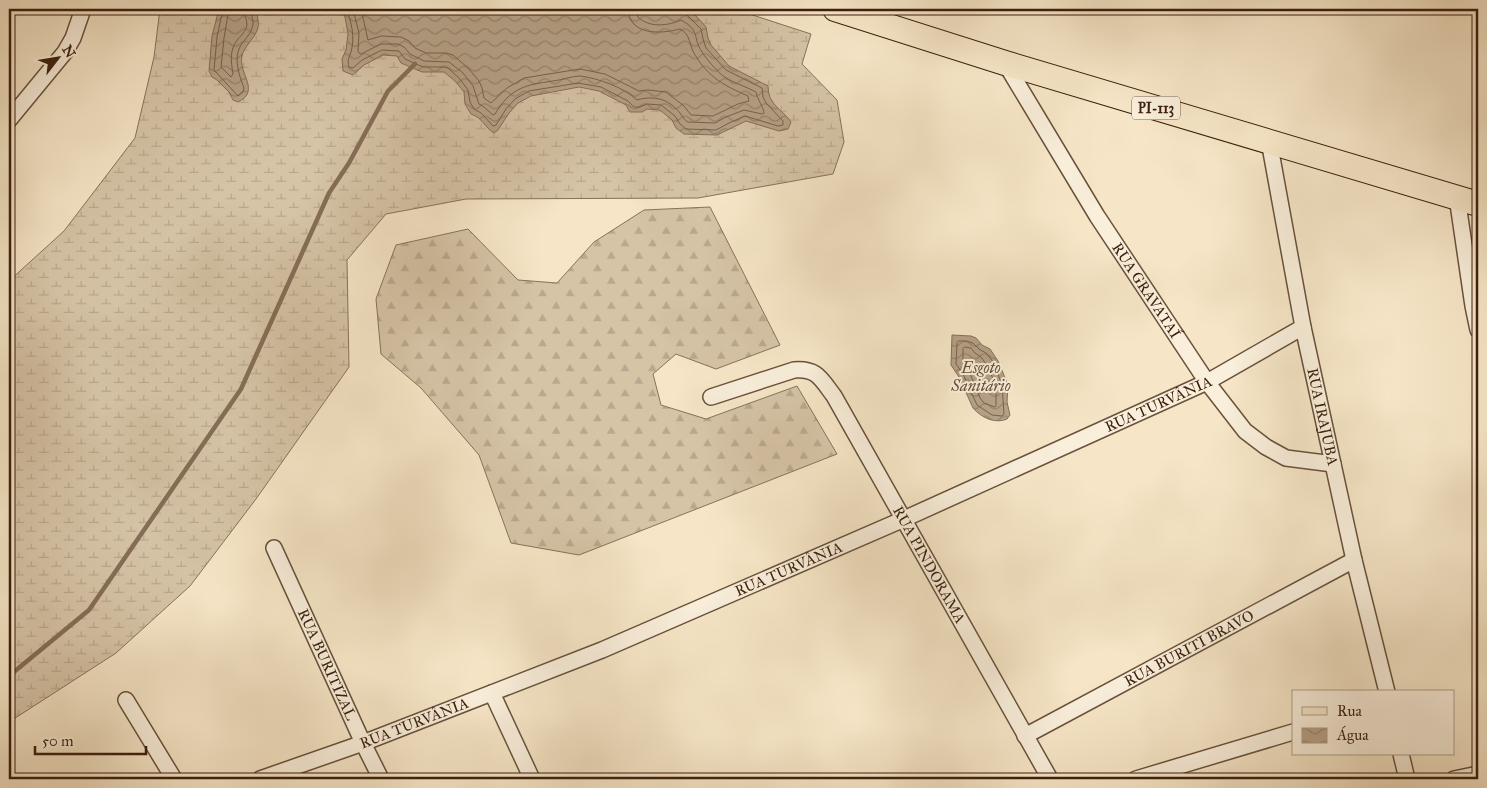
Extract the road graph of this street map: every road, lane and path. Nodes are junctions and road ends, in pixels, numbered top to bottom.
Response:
1 (83, 9) edge
2 (835, 9) edge
3 (1005, 63) junction
4 (9, 120) edge
5 (1268, 141) junction
6 (1468, 201) edge
7 (1303, 327) junction
8 (1478, 330) edge
9 (1207, 382) junction
10 (711, 397) dead end
11 (1333, 464) junction
12 (904, 518) junction
13 (274, 548) dead end
14 (1354, 560) junction
15 (1386, 690) edge
16 (492, 693) junction
17 (126, 700) dead end
18 (1292, 732) edge
19 (1025, 736) junction
20 (363, 743) junction
21 (1401, 756) edge
22 (1478, 774) edge
23 (174, 779) edge
24 (260, 779) edge
25 (381, 779) edge
26 (532, 779) edge
27 (1050, 779) edge
28 (1136, 779) edge
29 (1407, 779) edge
30 (1454, 779) edge

1 - 4 street
2 - 3 main road, PI-113
3 - 5 main road, PI-113
3 - 9 street, RUA GRAVATAÍ
5 - 6 main road, PI-113
5 - 7 street, RUA IRAJUBA
6 - 8 street
7 - 9 street, RUA TURVÂNIA
7 - 11 street, RUA IRAJUBA
9 - 11 street, RUA GRAVATAÍ
9 - 12 street, RUA TURVÂNIA
10 - 12 street, RUA PINDORAMA
11 - 14 street, RUA IRAJUBA
12 - 16 street, RUA TURVÂNIA
12 - 19 street, RUA PINDORAMA
13 - 20 street, RUA BURITIZAL
14 - 15 street, RUA IRAJUBA
14 - 19 street, RUA BURITI BRAVO
16 - 20 street, RUA TURVÂNIA
16 - 26 street
17 - 23 street
18 - 28 street
19 - 27 street, RUA PINDORAMA
20 - 24 street, RUA TURVÂNIA
20 - 25 street, RUA BURITIZAL
21 - 29 street
22 - 30 street

